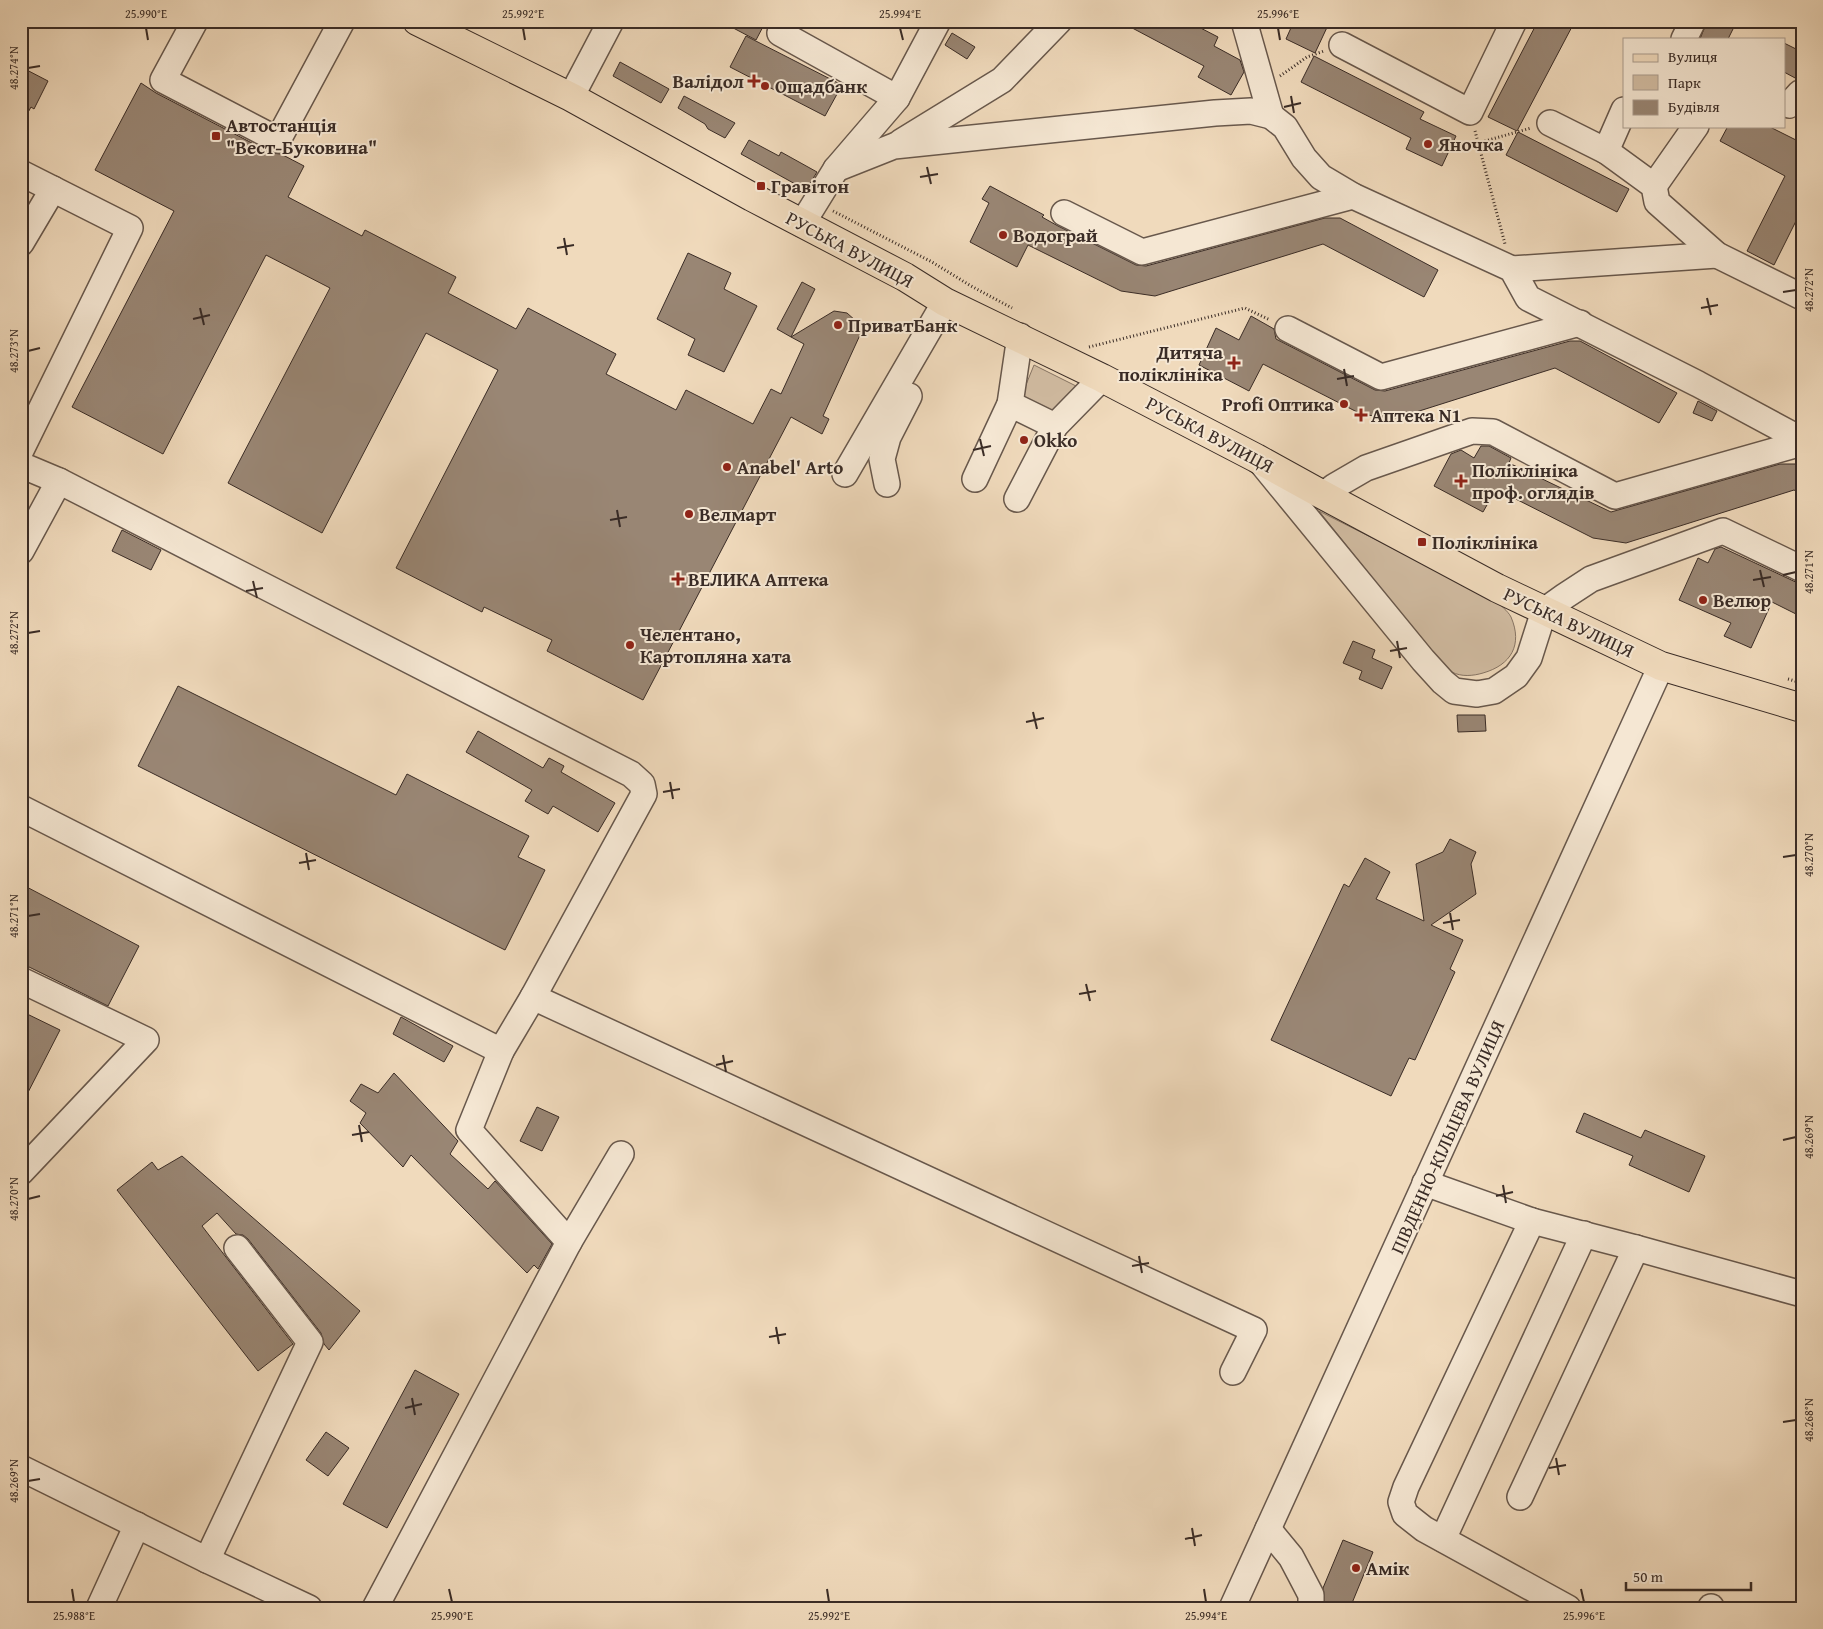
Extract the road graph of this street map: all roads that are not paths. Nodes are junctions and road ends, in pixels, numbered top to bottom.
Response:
1 (195, 21) edge
2 (342, 21) edge
3 (417, 21) edge
4 (612, 21) edge
5 (938, 21) edge
6 (1059, 21) edge
7 (1514, 21) edge
8 (1693, 21) edge
9 (1242, 22) edge
10 (780, 33) dead end
11 (1684, 38) edge
12 (1342, 45) road end
13 (1802, 94) edge
14 (571, 97) junction
15 (896, 98) junction
16 (1786, 104) edge
17 (1623, 112) edge
18 (1271, 116) junction
19 (1550, 123) road end
20 (1695, 128) edge
21 (894, 146) junction
22 (1606, 150) junction
23 (836, 169) junction
24 (21, 173) edge
25 (1654, 186) junction
26 (53, 189) junction
27 (1353, 196) junction
28 (1064, 213) dead end
29 (802, 224) junction
30 (21, 243) edge
31 (1716, 255) junction
32 (1512, 269) junction
33 (1802, 297) edge
34 (951, 304) junction
35 (1580, 323) junction
36 (1288, 329) road end
37 (1020, 336) junction
38 (1102, 378) junction
39 (1010, 404) junction
40 (1055, 426) junction
41 (1802, 442) edge
42 (21, 450) edge
43 (1256, 458) junction
44 (21, 465) edge
45 (845, 474) dead end
46 (975, 479) dead end
47 (59, 481) junction
48 (887, 484) dead end
49 (1323, 495) junction
50 (1018, 500) dead end
51 (21, 551) edge
52 (1802, 569) edge
53 (1544, 611) junction
54 (1661, 666) junction
55 (1802, 708) edge
56 (21, 808) edge
57 (21, 980) edge
58 (533, 997) junction
59 (501, 1050) junction
60 (30, 1148) edge
61 (621, 1154) dead end
62 (21, 1172) edge
63 (1426, 1183) junction
64 (1532, 1221) junction
65 (1584, 1234) junction
66 (570, 1242) junction
67 (237, 1248) dead end
68 (1636, 1248) junction
69 (1802, 1294) edge
70 (1233, 1372) dead end
71 (21, 1468) edge
72 (1520, 1497) dead end
73 (137, 1525) junction
74 (1268, 1529) junction
75 (1443, 1539) junction
76 (207, 1560) junction
77 (99, 1608) edge
78 (309, 1608) edge
79 (375, 1608) edge
80 (1232, 1608) edge
81 (1311, 1608) edge
82 (1568, 1608) edge

1 - 2 street
3 - 14 main road, РУСЬКА ВУЛИЦЯ
4 - 14 street
5 - 15 street
6 - 21 street
7 - 12 street
8 - 11 street
9 - 18 street
10 - 15 street
13 - 16 street
14 - 29 main road, РУСЬКА ВУЛИЦЯ
15 - 23 street
17 - 22 street
18 - 21 street
18 - 27 street
19 - 22 street
20 - 25 street
21 - 23 street
22 - 25 street
23 - 29 street
24 - 26 street
25 - 31 street
26 - 30 street
26 - 42 street
27 - 28 street
27 - 32 street
29 - 34 main road, РУСЬКА ВУЛИЦЯ
31 - 32 street
31 - 33 street
32 - 35 street
34 - 37 main road, РУСЬКА ВУЛИЦЯ
34 - 45 street
34 - 48 street
35 - 36 street
35 - 41 street
37 - 38 main road, РУСЬКА ВУЛИЦЯ
37 - 39 street
38 - 40 street
38 - 43 main road, РУСЬКА ВУЛИЦЯ
39 - 40 street
39 - 46 street
40 - 50 street
41 - 49 street
43 - 49 main road, РУСЬКА ВУЛИЦЯ
43 - 53 street
44 - 47 street
47 - 51 street
47 - 58 street
49 - 53 main road, РУСЬКА ВУЛИЦЯ
52 - 53 street
53 - 54 main road, РУСЬКА ВУЛИЦЯ
54 - 55 main road, РУСЬКА ВУЛИЦЯ
54 - 63 street, ПІВДЕННО-КІЛЬЦЕВА ВУЛИЦЯ
56 - 59 street
57 - 60 street
58 - 59 street
58 - 70 street
59 - 66 street
60 - 62 street
61 - 66 street
63 - 64 street
63 - 74 street, ПІВДЕННО-КІЛЬЦЕВА ВУЛИЦЯ
64 - 65 street
64 - 75 street
65 - 68 street
65 - 75 street
66 - 79 street
67 - 76 street
68 - 69 street
68 - 72 street
71 - 73 street
73 - 76 street
73 - 77 street
74 - 80 street, ПІВДЕННО-КІЛЬЦЕВА ВУЛИЦЯ
74 - 81 street
75 - 82 street
76 - 78 street

